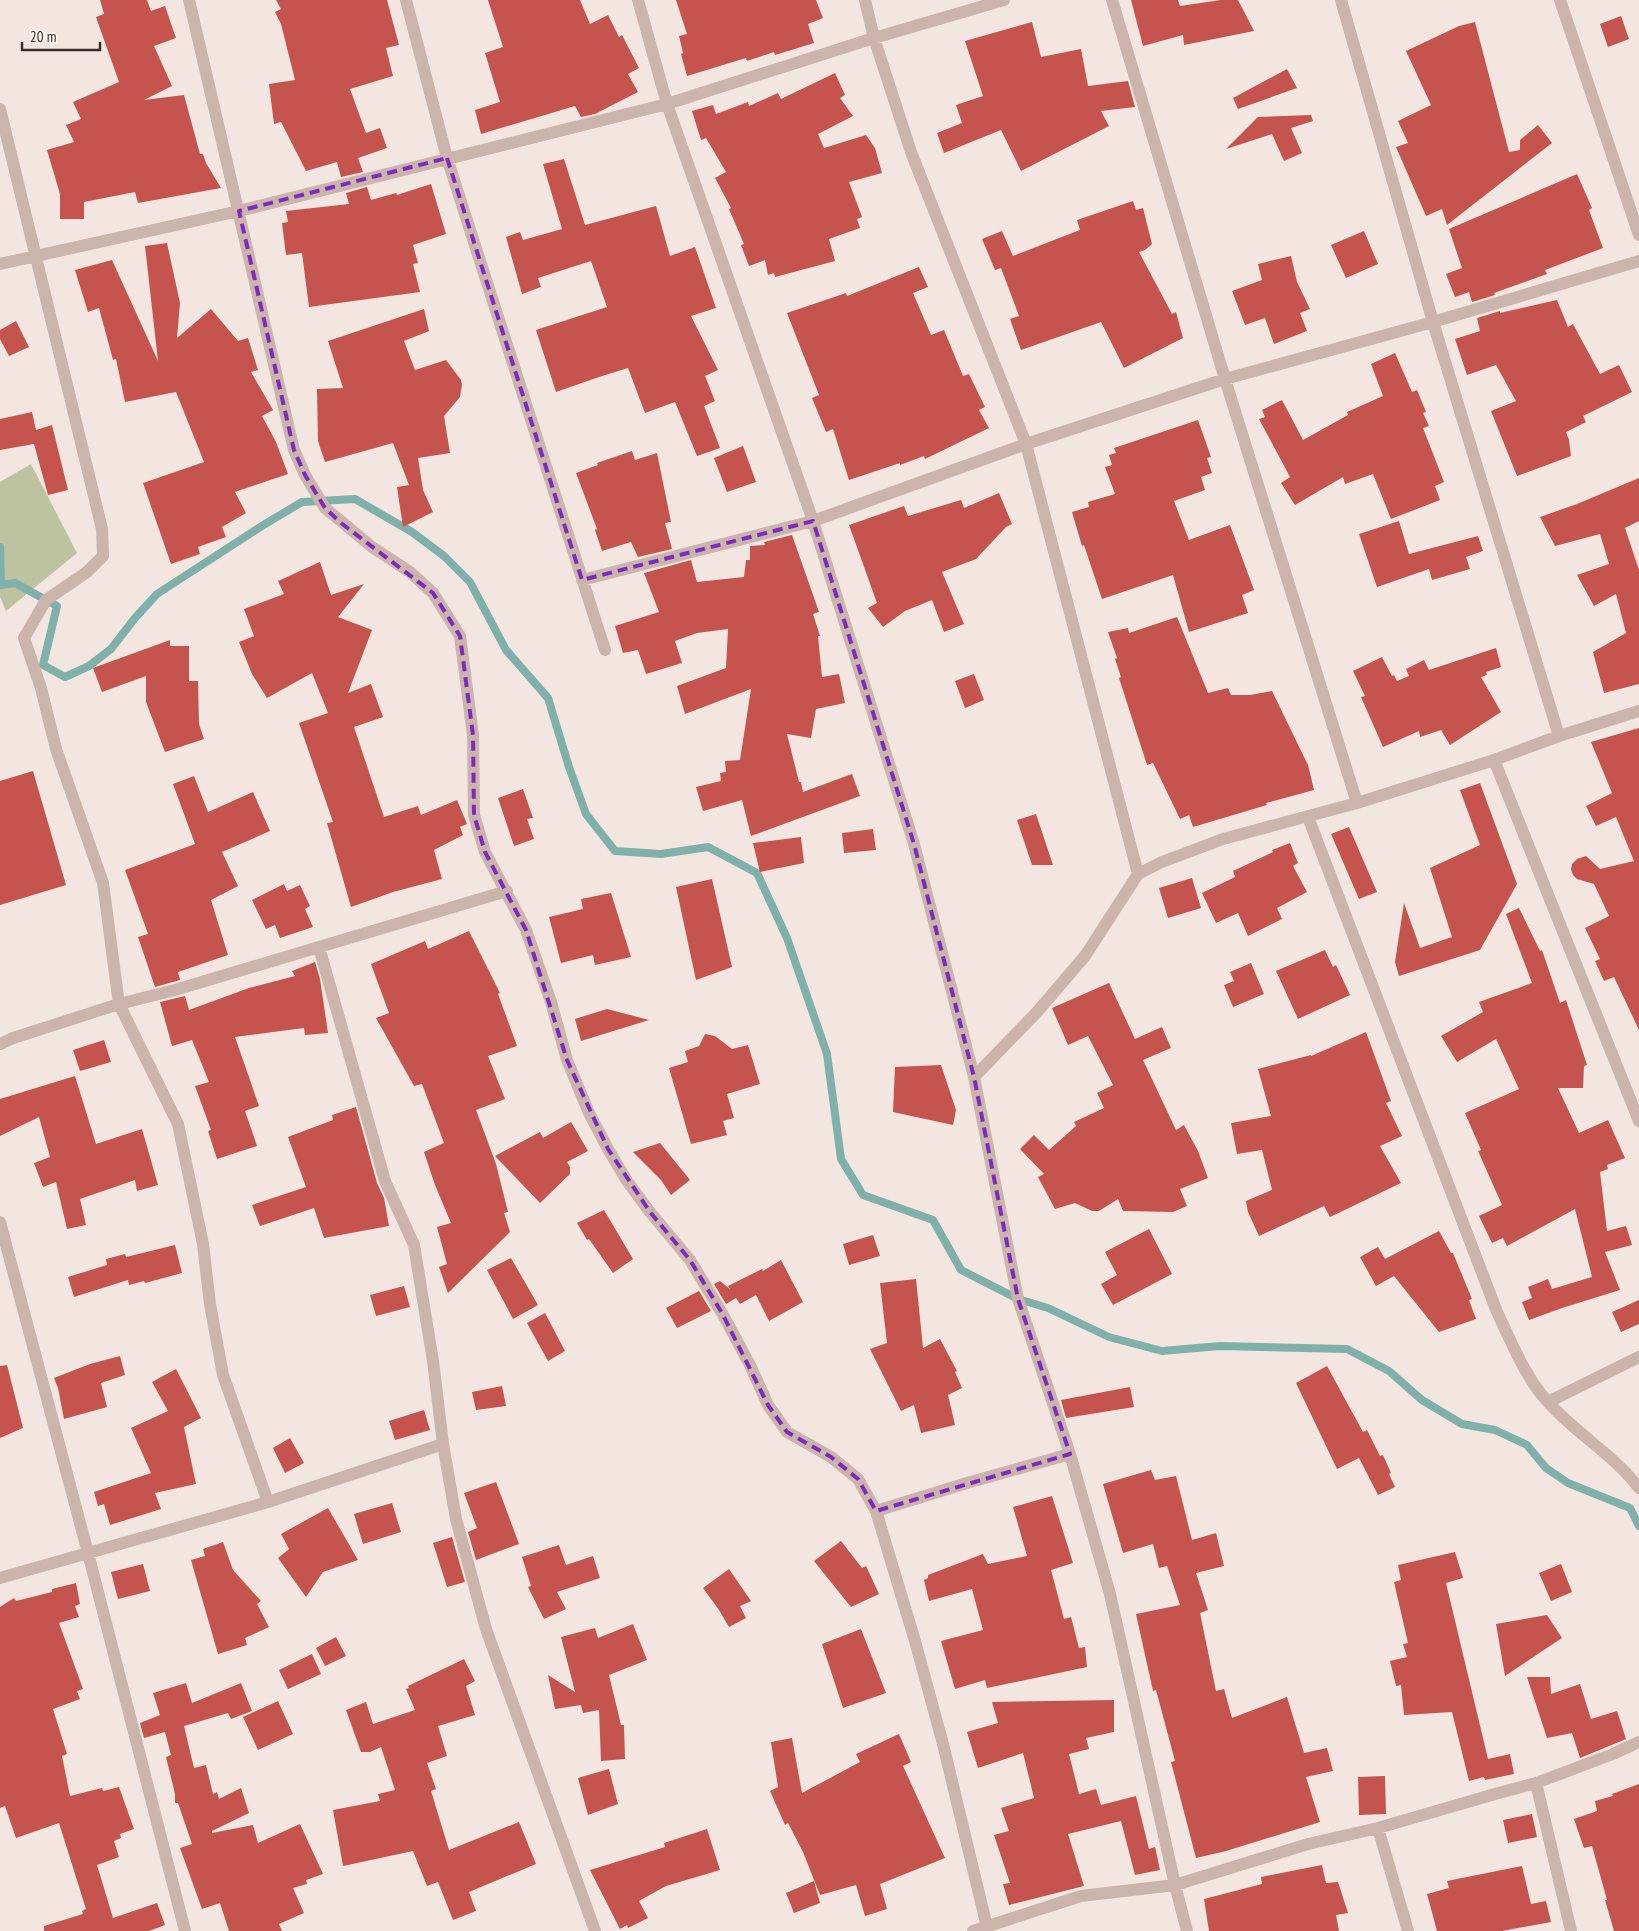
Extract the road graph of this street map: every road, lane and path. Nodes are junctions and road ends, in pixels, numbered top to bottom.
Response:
1 (189, 0) edge
2 (406, 0) edge
3 (638, 0) edge
4 (865, 0) edge
5 (1004, 0) edge
6 (1112, 0) edge
7 (1340, 0) edge
8 (1560, 0) edge
9 (874, 38) junction
10 (667, 104) junction
11 (0, 109) edge
12 (447, 158) junction
13 (239, 211) junction
14 (1639, 235) edge
15 (36, 255) junction
16 (1639, 261) edge
17 (0, 264) edge
18 (1433, 322) junction
19 (1225, 379) junction
20 (1026, 444) junction
21 (813, 521) junction
22 (582, 580) junction
23 (605, 650) dead end
24 (1639, 711) edge
25 (1559, 736) junction
26 (1494, 760) junction
27 (1357, 803) junction
28 (1308, 817) junction
29 (1138, 874) junction
30 (507, 891) junction
31 (319, 947) junction
32 (119, 1004) junction
33 (0, 1044) edge
34 (974, 1077) junction
35 (1639, 1121) edge
36 (0, 1222) edge
37 (1639, 1357) edge
38 (1548, 1402) junction
39 (443, 1444) junction
40 (1070, 1454) junction
41 (1639, 1488) edge
42 (268, 1502) junction
43 (876, 1512) junction
44 (88, 1553) junction
45 (0, 1578) edge
46 (1639, 1742) edge
47 (1536, 1783) junction
48 (1378, 1828) junction
49 (1175, 1885) junction
50 (988, 1929) edge
51 (185, 1931) edge
52 (595, 1931) edge
53 (972, 1931) edge
54 (1187, 1931) edge
55 (1408, 1931) edge
56 (1571, 1931) edge

1 - 13 street
2 - 12 street
3 - 10 street
4 - 9 street
5 - 9 street
6 - 19 street
7 - 18 street
8 - 14 street
9 - 10 street
9 - 20 street
10 - 12 street
10 - 21 street
11 - 15 street
12 - 13 street
12 - 22 street
13 - 15 street
13 - 30 street
15 - 17 street
15 - 32 street
16 - 18 street
18 - 19 street
18 - 25 street
19 - 20 street
19 - 27 street
20 - 21 street
20 - 29 street
21 - 22 street
21 - 34 street
22 - 23 street
24 - 25 street
25 - 26 street
26 - 27 street
26 - 35 street
27 - 28 street
28 - 29 street
28 - 38 street
29 - 34 street
30 - 31 street
30 - 43 street
31 - 32 street
31 - 39 street
32 - 33 street
32 - 42 street
34 - 40 street
36 - 44 street
37 - 38 street
38 - 41 street
39 - 42 street
39 - 52 street
40 - 43 street
40 - 49 street
42 - 44 street
43 - 50 street
44 - 45 street
44 - 51 street
46 - 47 street
47 - 48 street
47 - 56 street
48 - 49 street
48 - 55 street
49 - 50 street
49 - 54 street
50 - 53 street

